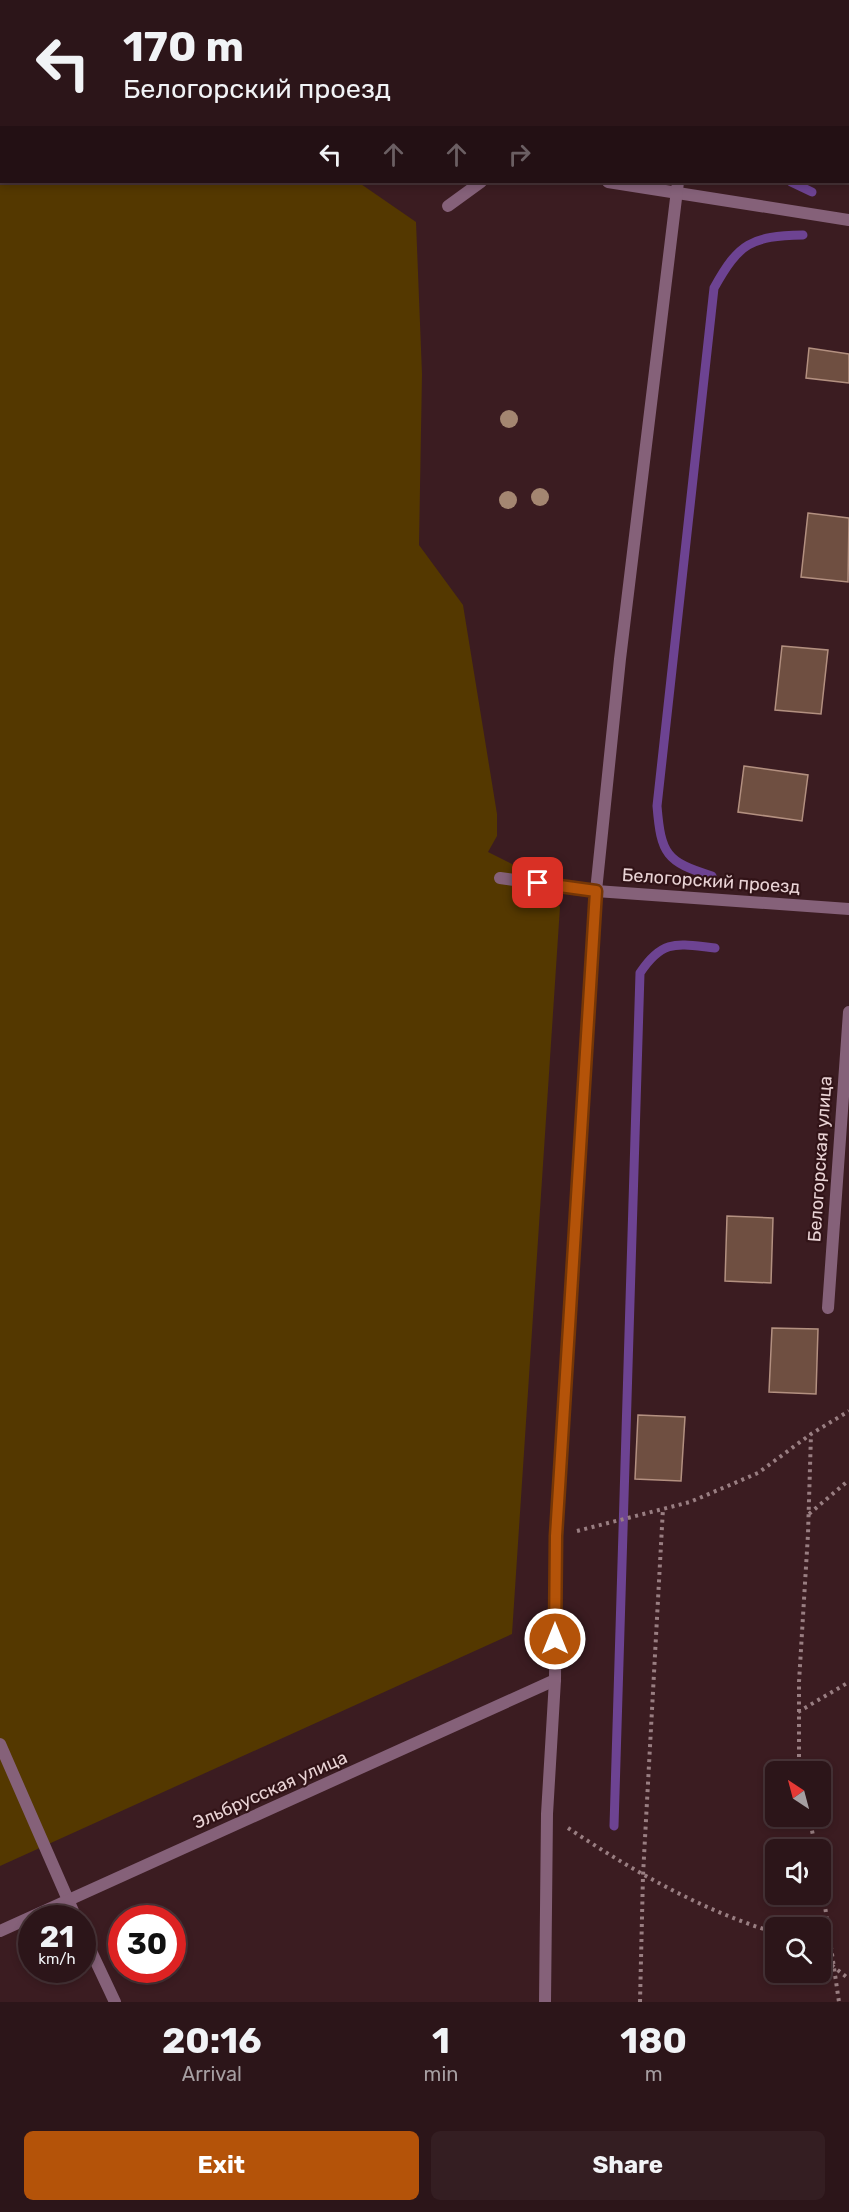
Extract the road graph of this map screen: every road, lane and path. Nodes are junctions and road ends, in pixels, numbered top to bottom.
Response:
1 (480, 183) edge
2 (622, 183) edge
3 (676, 187) edge
4 (448, 206) dead end
5 (849, 220) edge
6 (500, 878) dead end
7 (596, 891) junction
8 (849, 909) edge
9 (849, 1012) edge
10 (828, 1308) dead end
11 (849, 1411) edge
12 (811, 1434) junction
13 (849, 1480) edge
14 (663, 1508) junction
15 (809, 1515) junction
16 (556, 1536) junction
17 (555, 1680) junction
18 (849, 1682) edge
19 (798, 1713) junction
20 (0, 1744) edge
21 (799, 1761) edge
22 (547, 1814) junction
23 (643, 1875) junction
24 (69, 1902) junction
25 (70, 1905) edge
26 (825, 1905) edge
27 (765, 1929) edge
28 (0, 1931) edge
29 (96, 1962) edge
30 (831, 1964) edge
31 (835, 1967) junction
32 (849, 1979) edge
33 (115, 2002) edge
34 (545, 2002) edge
35 (640, 2002) edge
36 (839, 2002) edge

1 - 4 street
2 - 3 street
3 - 5 street
3 - 7 street
6 - 7 street, Белогорский проезд
7 - 8 street, Белогорский проезд
7 - 16 street
9 - 10 street, Белогорская улица
11 - 12 path
12 - 14 path
12 - 15 path
13 - 15 path
14 - 16 path
14 - 23 path
15 - 19 path
16 - 17 street
17 - 22 street
17 - 24 street, Эльбрусская улица
18 - 19 path
19 - 21 path
20 - 24 street
22 - 23 path
22 - 34 street
23 - 27 path
23 - 35 path
24 - 25 street
24 - 28 street, Эльбрусская улица
26 - 31 path
29 - 33 street
30 - 31 path
31 - 32 path
31 - 36 path

